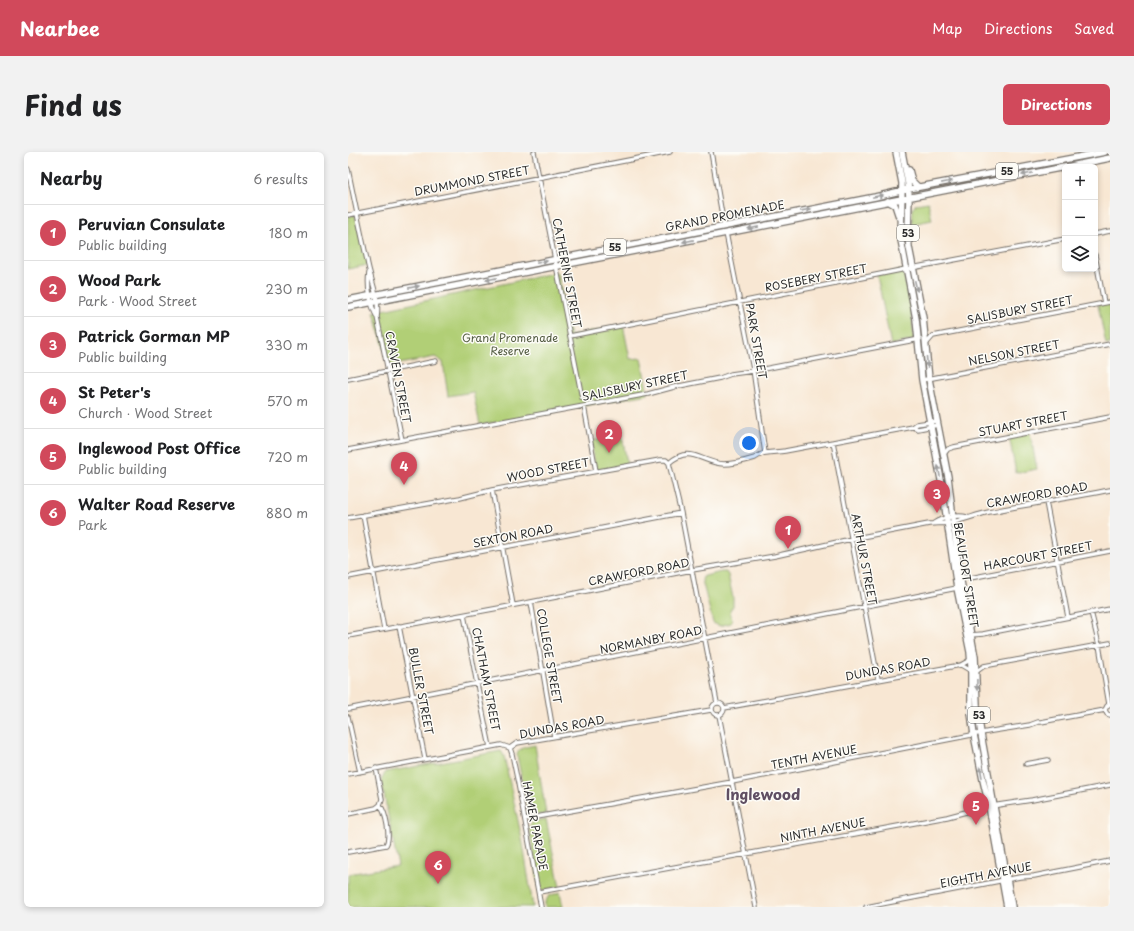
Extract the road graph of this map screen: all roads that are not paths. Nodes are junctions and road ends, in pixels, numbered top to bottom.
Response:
1 (534, 152) edge
2 (670, 152) edge
3 (711, 152) edge
4 (896, 152) edge
5 (902, 152) edge
6 (905, 152) edge
7 (1105, 152) edge
8 (1076, 155) edge
9 (1110, 158) edge
10 (1086, 164) edge
11 (1062, 168) edge
12 (348, 169) edge
13 (539, 177) junction
14 (918, 187) junction
15 (908, 189) junction
16 (902, 190) junction
17 (909, 198) junction
18 (902, 199) junction
19 (888, 201) junction
20 (357, 213) junction
21 (348, 215) edge
22 (724, 226) junction
23 (901, 229) junction
24 (1110, 231) edge
25 (726, 233) junction
26 (1098, 233) edge
27 (1062, 240) edge
28 (555, 259) junction
29 (556, 266) junction
30 (913, 268) junction
31 (906, 269) junction
32 (1098, 271) edge
33 (440, 282) junction
34 (460, 286) junction
35 (373, 295) junction
36 (348, 300) edge
37 (374, 302) junction
38 (740, 302) junction
39 (1110, 302) edge
40 (1104, 303) junction
41 (348, 307) edge
42 (924, 330) junction
43 (570, 336) junction
44 (933, 336) junction
45 (925, 338) junction
46 (918, 339) junction
47 (926, 344) junction
48 (1110, 344) edge
49 (436, 361) dead end
50 (387, 371) junction
51 (753, 371) junction
52 (348, 379) edge
53 (929, 379) junction
54 (922, 380) junction
55 (582, 398) dead end
56 (584, 406) junction
57 (1110, 417) edge
58 (938, 423) junction
59 (930, 424) junction
60 (402, 440) junction
61 (833, 442) junction
62 (348, 450) edge
63 (765, 453) junction
64 (943, 455) junction
65 (669, 462) junction
66 (596, 471) junction
67 (492, 490) junction
68 (1110, 490) edge
69 (1046, 502) junction
70 (681, 513) junction
71 (363, 515) junction
72 (348, 518) edge
73 (950, 520) junction
74 (851, 539) junction
75 (502, 547) junction
76 (1110, 551) edge
77 (1058, 561) junction
78 (692, 570) junction
79 (374, 572) junction
80 (960, 576) junction
81 (348, 577) edge
82 (970, 578) junction
83 (959, 587) junction
84 (531, 602) junction
85 (513, 606) junction
86 (864, 607) junction
87 (1110, 609) edge
88 (1091, 612) junction
89 (464, 614) junction
90 (1068, 617) junction
91 (399, 626) junction
92 (384, 629) junction
93 (983, 634) junction
94 (969, 635) junction
95 (348, 636) edge
96 (705, 638) junction
97 (973, 643) junction
98 (1110, 643) edge
99 (1099, 645) junction
100 (973, 661) junction
101 (961, 665) junction
102 (984, 666) junction
103 (542, 670) junction
104 (974, 671) junction
105 (878, 679) junction
106 (477, 684) junction
107 (412, 695) junction
108 (717, 703) junction
109 (1110, 704) edge
110 (348, 708) edge
111 (724, 708) junction
112 (711, 710) junction
113 (1105, 710) junction
114 (719, 715) junction
115 (1110, 715) edge
116 (348, 716) edge
117 (981, 734) junction
118 (974, 735) junction
119 (554, 737) junction
120 (490, 747) junction
121 (510, 748) junction
122 (425, 759) junction
123 (1048, 760) dead end
124 (1026, 764) dead end
125 (376, 768) junction
126 (360, 772) junction
127 (348, 774) edge
128 (732, 782) junction
129 (1110, 785) edge
130 (380, 805) junction
131 (991, 806) junction
132 (348, 814) edge
133 (525, 819) junction
134 (348, 852) edge
135 (746, 854) junction
136 (1110, 861) edge
137 (1004, 880) junction
138 (538, 892) junction
139 (541, 907) edge
140 (756, 907) edge
141 (866, 907) edge
142 (1007, 907) edge
143 (1012, 907) edge

1 - 13 street, CATHERINE STREET
2 - 13 street, DRUMMOND STREET
3 - 22 street
4 - 16 main road, BEAUFORT STREET / 53
5 - 15 main road, BEAUFORT STREET / 53
6 - 14 main road
7 - 8 main road, GRAND PROMENADE / 55
14 -> 8 main road, GRAND PROMENADE / 55
9 - 10 main road, GRAND PROMENADE / 55
11 -> 17 main road, GRAND PROMENADE / 55
12 - 20 street, CRAVEN STREET
13 - 20 street, DRUMMOND STREET
13 - 28 street, CATHERINE STREET
14 - 15 main road, GRAND PROMENADE / 55
15 - 16 main road, GRAND PROMENADE / 55
15 - 17 main road, BEAUFORT STREET / 53
16 - 18 main road, BEAUFORT STREET / 53
22 -> 16 main road, GRAND PROMENADE / 55
17 - 18 main road, GRAND PROMENADE / 55
17 - 30 main road, BEAUFORT STREET / 53
18 - 19 main road, GRAND PROMENADE / 55
18 - 23 main road, BEAUFORT STREET / 53
19 - 23 main road
19 -> 25 main road, GRAND PROMENADE / 55
20 - 21 street, DRUMMOND STREET
20 - 35 street, CRAVEN STREET
22 - 28 main road, GRAND PROMENADE / 55
23 - 31 main road, BEAUFORT STREET / 53
24 - 26 street
25 -> 29 main road, GRAND PROMENADE / 55
25 - 38 street, PARK STREET
27 - 30 street, ROSEBERY STREET
28 - 29 street, CATHERINE STREET
33 -> 28 main road, GRAND PROMENADE / 55
29 -> 34 main road, GRAND PROMENADE / 55
29 - 43 street, CATHERINE STREET
30 - 31 street, ROSEBERY STREET
30 -> 42 main road, BEAUFORT STREET / 53
31 - 38 street, ROSEBERY STREET
31 - 46 main road, BEAUFORT STREET / 53
32 - 40 street
33 - 34 main road
35 -> 33 main road, GRAND PROMENADE / 55
34 - 37 main road, GRAND PROMENADE / 55
35 - 36 main road, GRAND PROMENADE / 55
35 - 37 street, CRAVEN STREET
37 - 41 main road, GRAND PROMENADE / 55
37 - 50 street, CRAVEN STREET
38 - 43 street, ROSEBERY STREET
38 - 51 street, PARK STREET
39 - 40 street, SALISBURY STREET
40 - 44 street, SALISBURY STREET
42 - 44 street
42 - 45 main road, BEAUFORT STREET / 53
43 - 55 street, CATHERINE STREET
44 - 47 street
45 - 46 street, SALISBURY STREET
45 - 47 main road, BEAUFORT STREET / 53
46 - 51 street, SALISBURY STREET
46 - 54 main road, BEAUFORT STREET / 53
47 -> 53 main road, BEAUFORT STREET / 53
48 - 53 street, NELSON STREET
49 - 50 street
50 - 52 street
50 - 60 street, CRAVEN STREET
51 - 56 street, SALISBURY STREET
51 - 63 street, PARK STREET
53 - 54 street, NELSON STREET
53 - 58 main road, BEAUFORT STREET / 53
54 - 59 main road, BEAUFORT STREET / 53
56 - 60 street, SALISBURY STREET
56 - 66 street
57 - 64 street, STUART STREET
58 - 59 street, WOOD STREET
58 - 64 main road, BEAUFORT STREET / 53
59 - 61 street, WOOD STREET
73 -> 59 main road, BEAUFORT STREET / 53
60 - 62 street, SALISBURY STREET
61 - 63 street, WOOD STREET
61 - 74 street, ARTHUR STREET
63 - 65 street, WOOD STREET
64 - 73 main road, BEAUFORT STREET / 53
65 - 66 street, WOOD STREET
65 - 70 street
66 - 67 street, WOOD STREET
67 - 71 street, WOOD STREET
67 - 75 street
68 - 69 street, CRAWFORD ROAD
69 - 73 street, CRAWFORD ROAD
69 - 77 street
70 - 75 street, SEXTON ROAD
70 - 78 street
71 - 72 street, WOOD STREET
71 - 79 street
73 - 74 street, CRAWFORD ROAD
73 - 80 main road, BEAUFORT STREET / 53
73 - 83 main road, BEAUFORT STREET / 53
74 - 78 street, CRAWFORD ROAD
74 - 86 street, ARTHUR STREET
75 - 79 street, SEXTON ROAD
75 - 85 street
76 - 77 street, HARCOURT STREET
77 - 82 street, HARCOURT STREET
77 - 90 street
78 - 84 street, CRAWFORD ROAD
78 - 96 street
79 - 81 street, SEXTON ROAD
79 - 92 street
80 - 82 street, HARCOURT STREET
80 - 83 main road, BEAUFORT STREET / 53
82 - 83 street, HARCOURT STREET
83 - 86 street, NORMANBY ROAD
83 - 94 main road, BEAUFORT STREET / 53
84 - 85 street, CRAWFORD ROAD
84 - 103 street, COLLEGE STREET
85 - 89 street, CRAWFORD ROAD
86 - 96 street, NORMANBY ROAD
86 - 105 street, ARTHUR STREET
87 - 88 street
88 - 90 street
88 - 99 street
89 - 91 street, CRAWFORD ROAD
89 - 106 street, CHATHAM STREET
90 - 93 street
91 - 92 street, CRAWFORD ROAD
91 - 107 street, BULLER STREET
92 - 95 street, CRAWFORD ROAD
93 - 94 street
93 - 97 street
94 - 97 main road, BEAUFORT STREET / 53
94 - 100 main road, BEAUFORT STREET / 53
96 - 103 street, NORMANBY ROAD
96 - 108 street
97 - 100 main road, BEAUFORT STREET / 53
98 - 99 street
99 - 102 street
99 - 109 street
100 - 101 street, DUNDAS ROAD
100 - 102 street
100 - 104 main road, BEAUFORT STREET / 53
101 - 104 street
101 - 105 street, DUNDAS ROAD
102 - 104 street
103 - 106 street, NORMANBY ROAD
103 - 119 street, COLLEGE STREET
104 -> 117 main road, BEAUFORT STREET / 53
104 - 118 main road, BEAUFORT STREET / 53
105 - 111 street, DUNDAS ROAD
106 - 107 street, NORMANBY ROAD
106 - 120 street, CHATHAM STREET
107 - 110 street, NORMANBY ROAD
107 - 122 street, BULLER STREET
108 - 111 street
108 - 112 street
109 - 113 street
111 - 114 street
112 - 114 street
112 - 119 street, DUNDAS ROAD
113 - 115 street
113 - 117 street, TENTH AVENUE
114 - 128 street
116 - 126 street
117 - 118 street, TENTH AVENUE
117 - 131 main road, BEAUFORT STREET / 53
118 - 128 street, TENTH AVENUE
131 -> 118 main road, BEAUFORT STREET / 53
119 - 121 street, DUNDAS ROAD
120 - 121 street, DUNDAS ROAD
120 - 122 street, DUNDAS ROAD
121 - 133 street, HAMER PARADE
122 - 125 street, DUNDAS ROAD
123 - 124 street
125 - 126 street, DUNDAS ROAD
125 - 130 street
126 - 127 street, DUNDAS ROAD
128 - 133 street, TENTH AVENUE
128 - 135 street
129 - 131 street, NINTH AVENUE
130 - 132 street
130 - 134 street
131 - 135 street, NINTH AVENUE
131 - 137 main road, BEAUFORT STREET / 53
133 - 138 street, HAMER PARADE
135 - 138 street, NINTH AVENUE
135 - 140 street
136 - 137 street, EIGHTH AVENUE
137 - 141 street, EIGHTH AVENUE
137 - 142 main road, BEAUFORT STREET / 53
137 - 143 main road, BEAUFORT STREET / 53
138 - 139 street, HAMER PARADE

